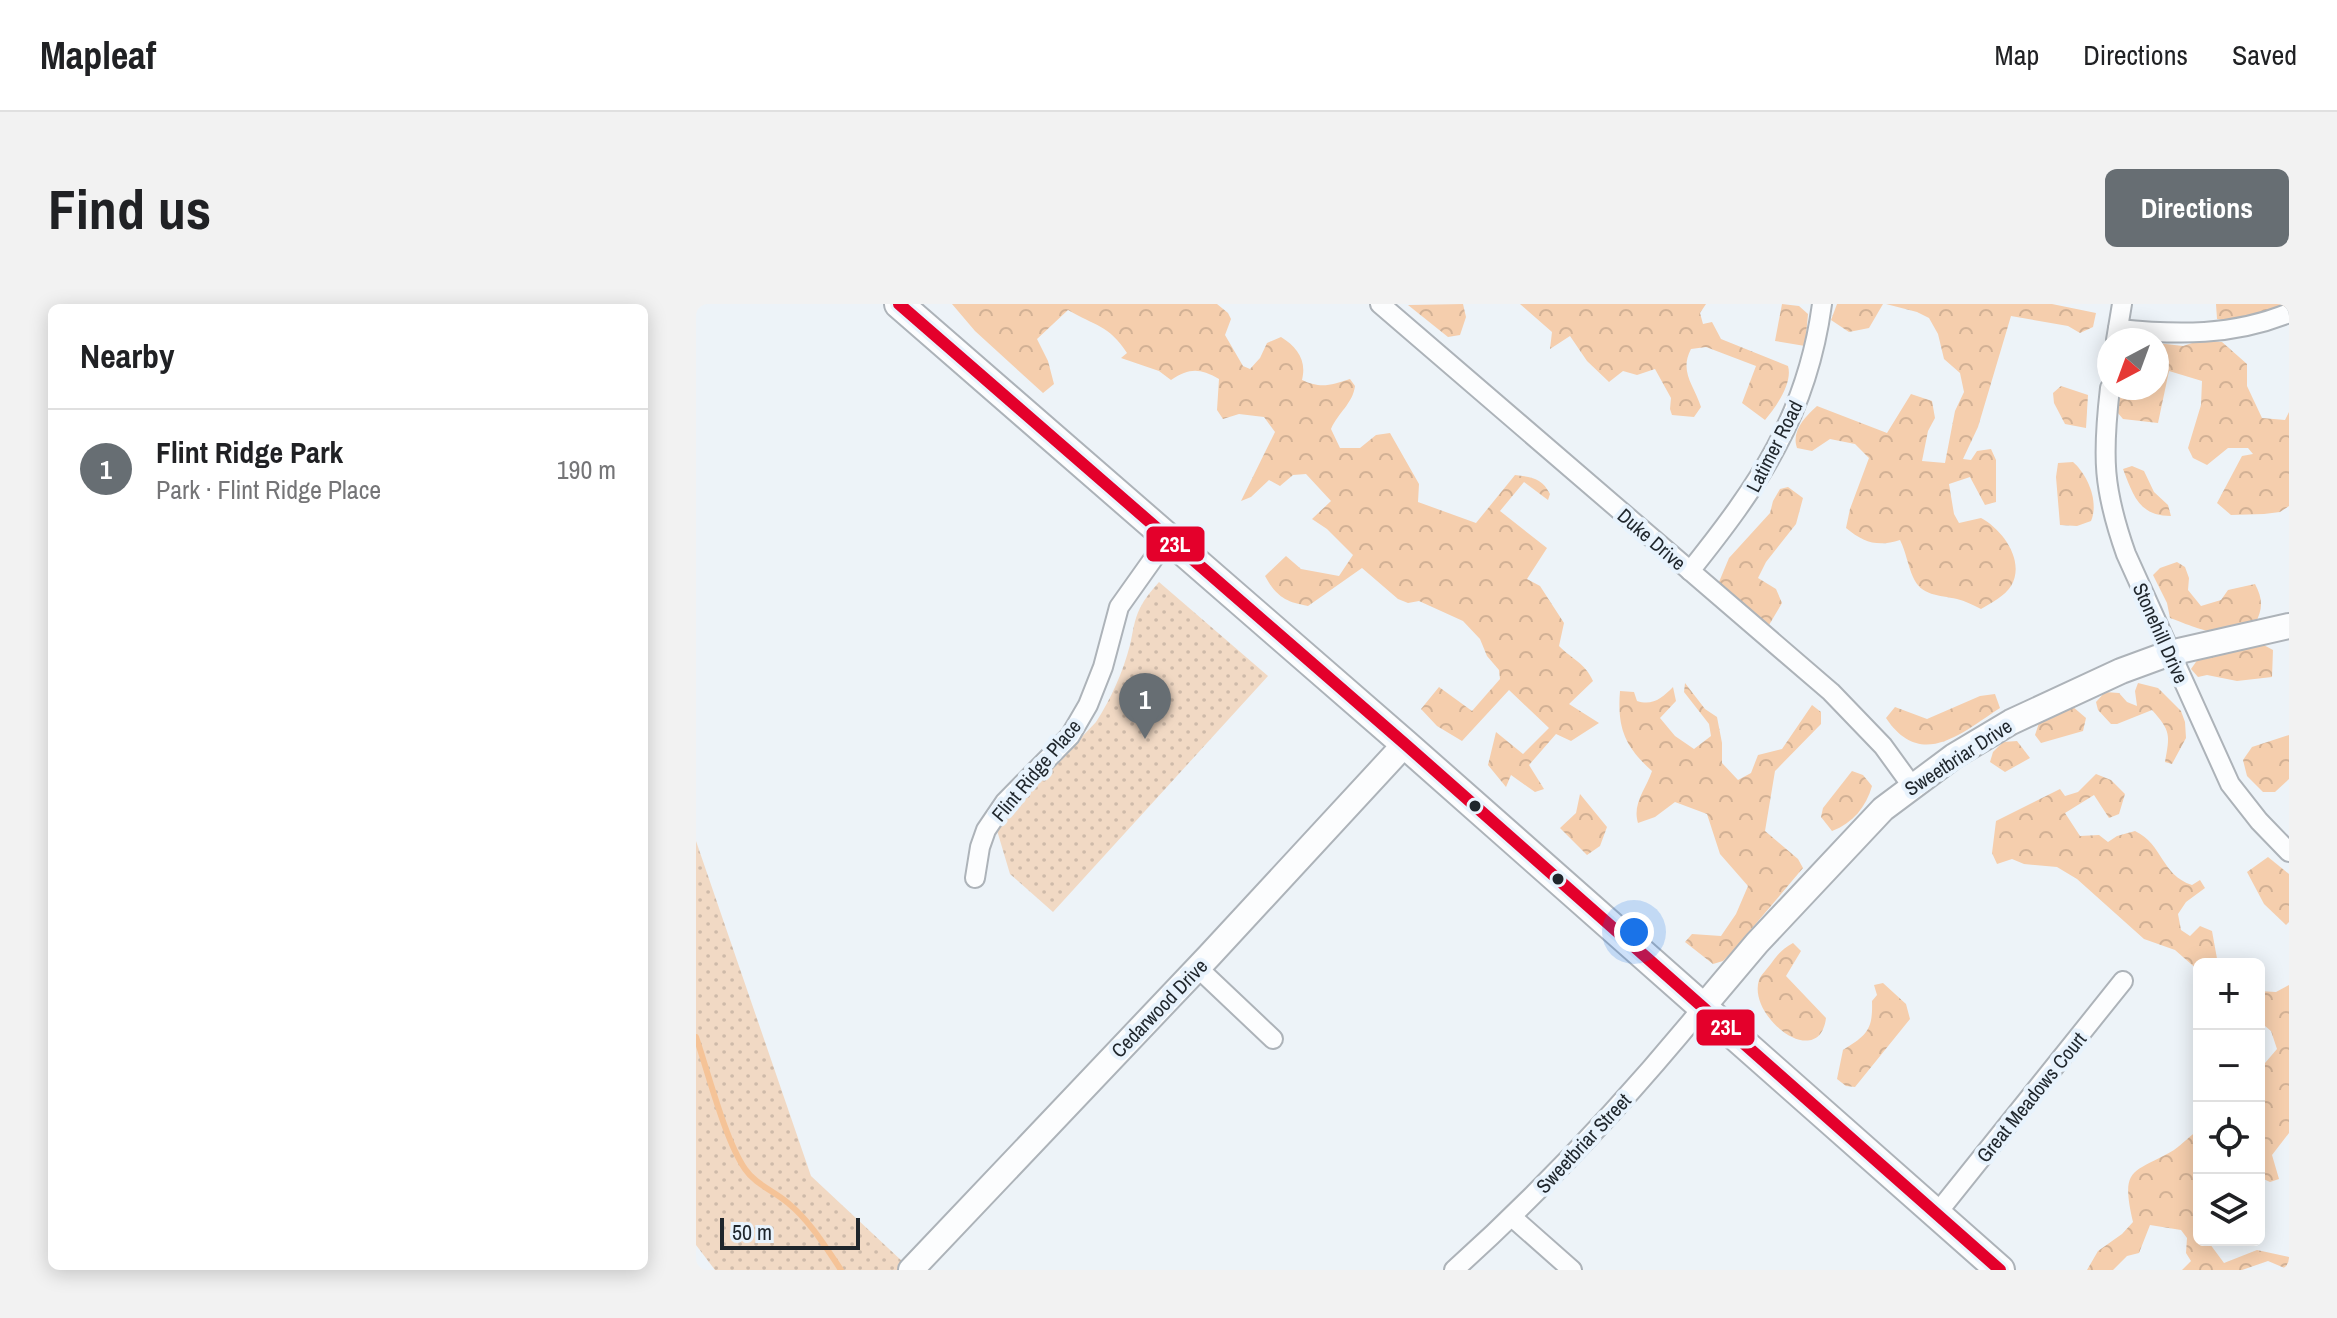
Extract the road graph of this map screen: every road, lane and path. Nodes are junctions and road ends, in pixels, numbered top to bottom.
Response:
1 (899, 304) edge
2 (1380, 304) edge
3 (1822, 304) edge
4 (2122, 304) edge
5 (2289, 313) edge
6 (2118, 328) edge
7 (2169, 334) edge
8 (2109, 400) edge
9 (1168, 538) junction
10 (1690, 571) junction
11 (2289, 626) edge
12 (2170, 653) junction
13 (1405, 744) junction
14 (1912, 786) junction
15 (2289, 852) edge
16 (975, 878) dead end
17 (1198, 968) junction
18 (2123, 981) dead end
19 (1703, 1007) junction
20 (1273, 1039) dead end
21 (1938, 1212) junction
22 (1512, 1217) junction
23 (911, 1270) edge
24 (1454, 1270) edge
25 (1572, 1270) edge
26 (2000, 1270) edge

1 - 9 main road
2 - 10 street, Duke Drive
3 - 10 street, Latimer Road
4 - 6 street
5 - 7 street
8 - 12 street, Stonehill Drive
9 - 13 main road
9 - 16 street, Flint Ridge Place
10 - 14 street, Duke Drive
11 - 12 street, Sweetbriar Drive
12 - 14 street, Sweetbriar Drive
12 - 15 street, Stonehill Drive
13 - 17 street, Cedarwood Drive
13 - 19 main road
14 - 19 street, Sweetbriar Drive
17 - 20 street
17 - 23 street, Cedarwood Drive
18 - 21 street, Great Meadows Court
19 - 21 main road
19 - 22 street, Sweetbriar Street
21 - 26 main road
22 - 24 street, Sweetbriar Street
22 - 25 street

